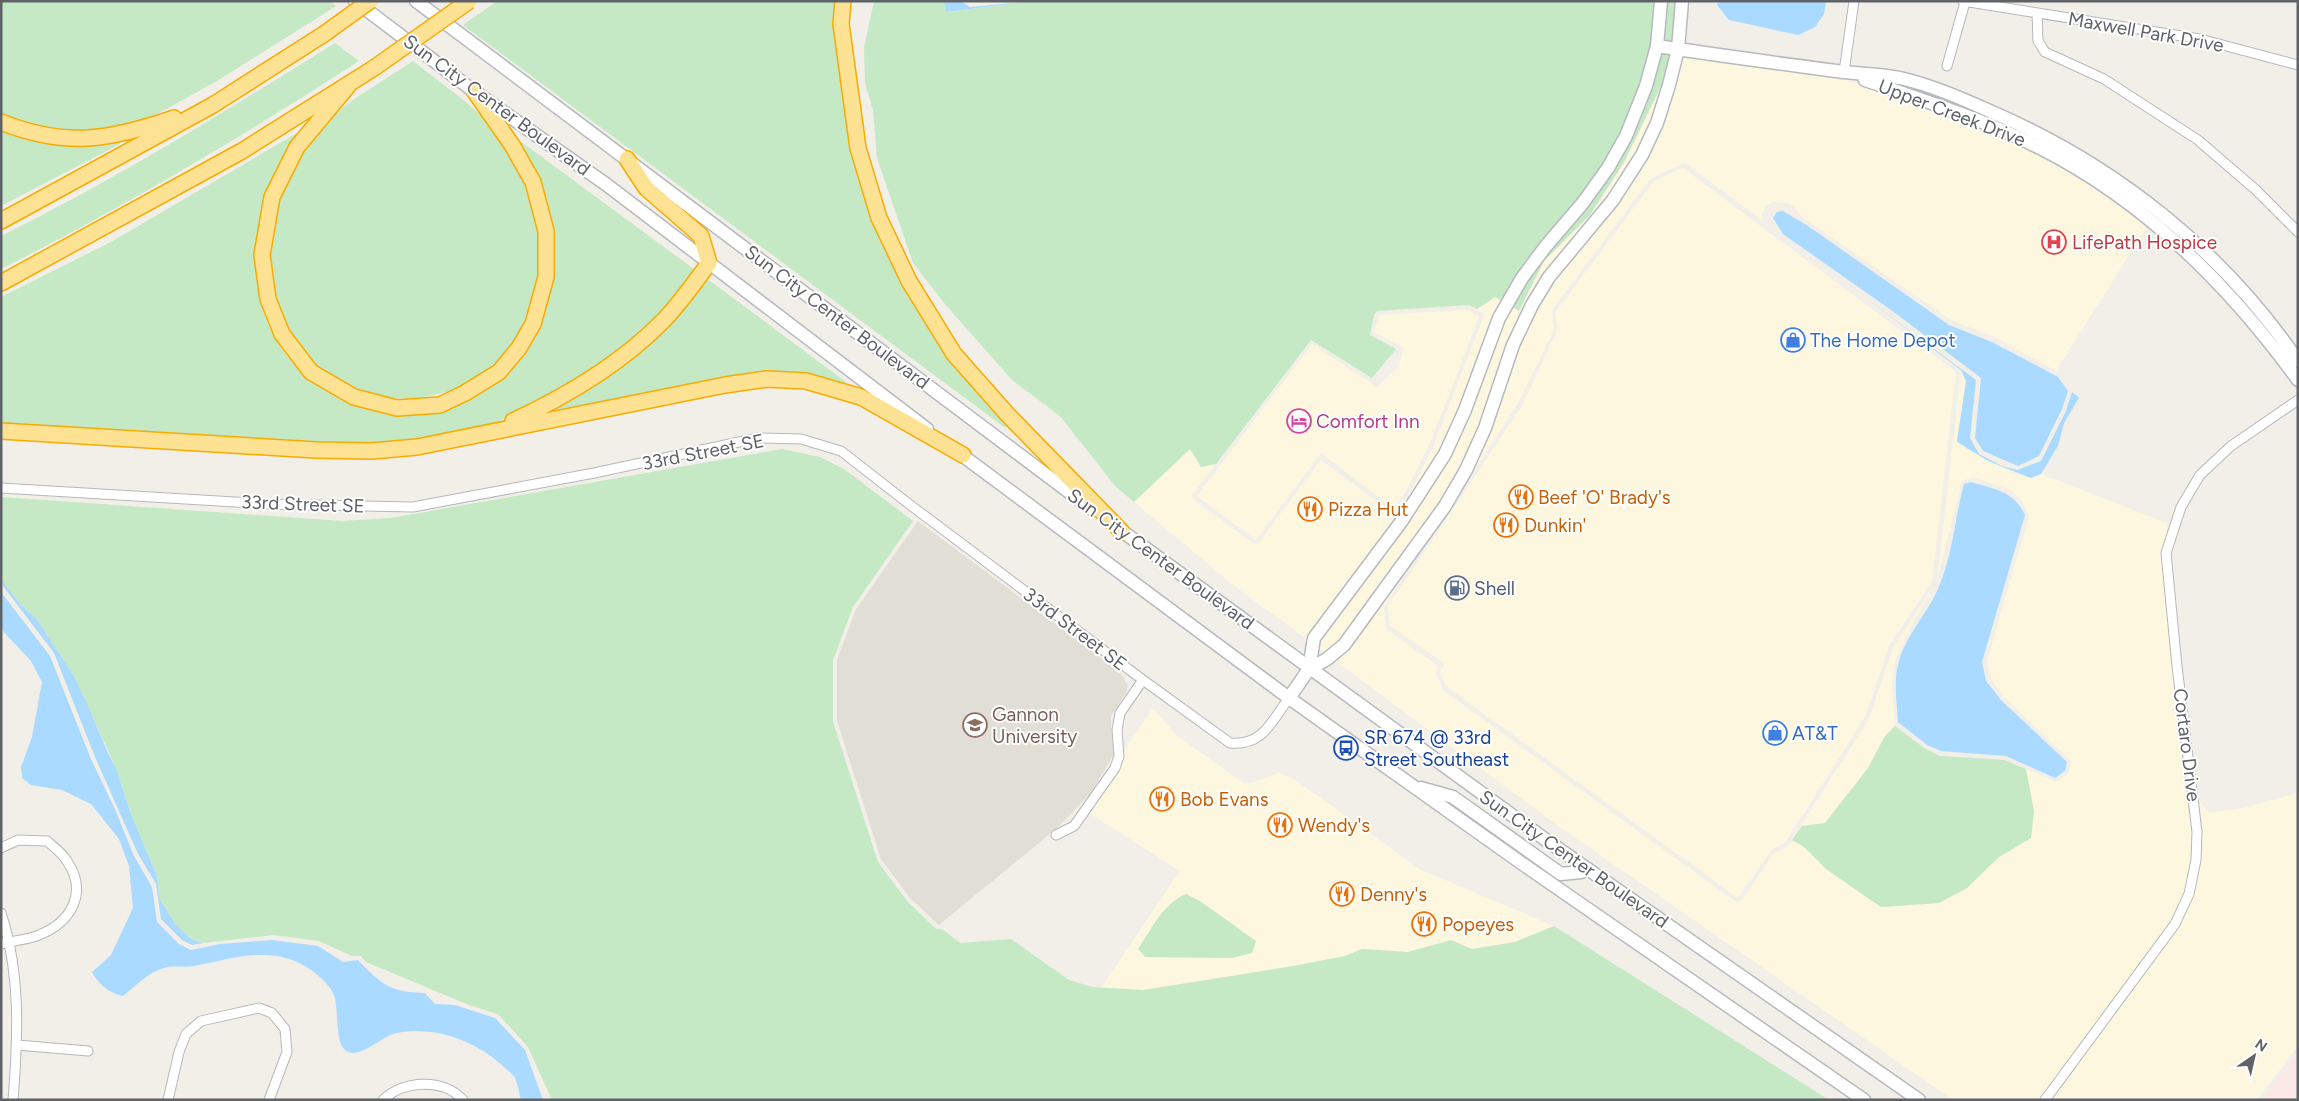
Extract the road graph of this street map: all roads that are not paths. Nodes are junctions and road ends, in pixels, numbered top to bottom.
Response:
1 (355, 1) edge
2 (370, 1) edge
3 (416, 1) edge
4 (469, 1) edge
5 (843, 1) edge
6 (1662, 1) edge
7 (1682, 1) edge
8 (1854, 1) edge
9 (1964, 2) edge
10 (2037, 14) junction
11 (1657, 46) junction
12 (1678, 49) junction
13 (2298, 64) edge
14 (1947, 66) dead end
15 (1844, 72) junction
16 (348, 86) junction
17 (474, 92) junction
18 (214, 105) junction
19 (1, 122) edge
20 (627, 159) junction
21 (1, 221) edge
22 (2298, 232) edge
23 (709, 263) junction
24 (1, 283) edge
25 (2298, 361) edge
26 (2298, 380) edge
27 (2298, 400) edge
28 (1, 431) edge
29 (489, 432) junction
30 (962, 455) junction
31 (1, 488) edge
32 (1122, 532) junction
33 (1309, 669) junction
34 (1143, 680) junction
35 (1289, 698) junction
36 (1411, 785) junction
37 (1056, 835) dead end
38 (1, 848) edge
39 (1587, 869) junction
40 (1, 913) edge
41 (6, 942) edge
42 (17, 1045) junction
43 (88, 1051) dead end
44 (13, 1100) edge
45 (168, 1100) edge
46 (269, 1100) edge
47 (383, 1100) edge
48 (463, 1100) edge
49 (1864, 1100) edge
50 (1919, 1100) edge
51 (2046, 1100) edge

1 - 17 main road, Sun City Center Boulevard
2 - 18 highway, bridge
3 - 20 main road, Sun City Center Boulevard
4 - 16 highway, bridge
5 - 32 highway
6 - 11 main road
7 - 12 main road
8 - 15 street
9 - 10 street, Maxwell Park Drive
9 - 14 street
10 - 13 street, Maxwell Park Drive
10 - 22 street
11 - 12 main road, Upper Creek Drive
11 - 33 main road
12 - 15 main road, Upper Creek Drive
12 - 33 main road
15 - 25 main road, Upper Creek Drive
15 - 26 main road, Upper Creek Drive
16 - 17 highway
16 - 24 highway
17 - 23 main road, Sun City Center Boulevard
18 - 19 highway
18 - 21 highway
20 - 23 highway
20 - 32 main road, Sun City Center Boulevard
23 - 29 highway
23 - 30 main road, Sun City Center Boulevard
27 - 51 street, Cortaro Drive
28 - 29 highway
29 - 30 highway
30 - 35 main road, Sun City Center Boulevard
31 - 34 street, 33rd Street SE
32 - 33 main road, Sun City Center Boulevard
33 - 35 main road
33 - 39 main road, Sun City Center Boulevard
34 - 35 street, 33rd Street SE
34 - 37 street
35 - 36 main road, Sun City Center Boulevard
36 - 39 main road
36 - 49 main road, Sun City Center Boulevard
38 - 41 street
39 - 50 main road, Sun City Center Boulevard
40 - 41 street
41 - 42 street
42 - 43 street
42 - 44 street
45 - 46 street
47 - 48 street

